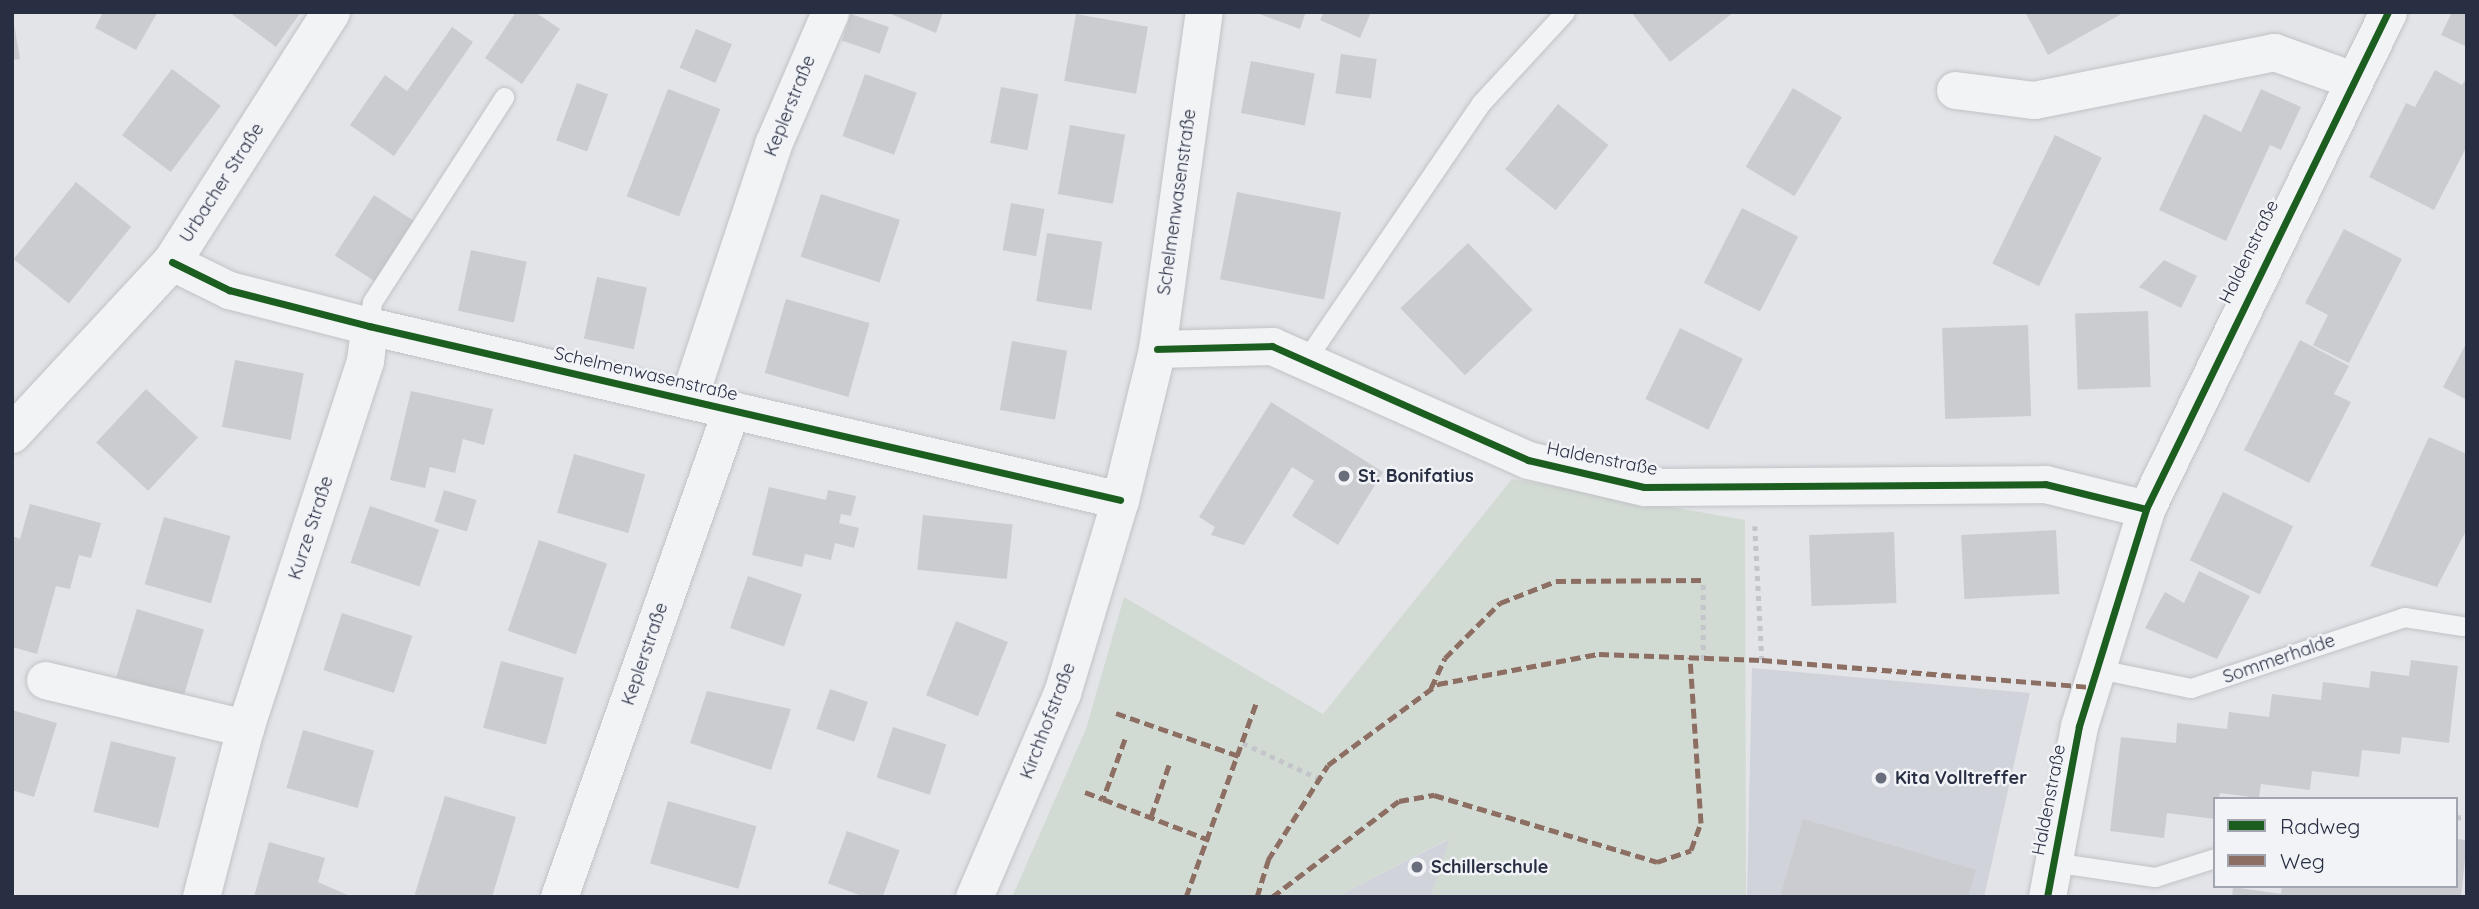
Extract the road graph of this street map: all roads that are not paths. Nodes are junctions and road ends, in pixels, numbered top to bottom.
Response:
1 (331, 12) edge
2 (830, 12) edge
3 (1204, 12) edge
4 (1565, 12) edge
5 (2388, 12) edge
6 (2350, 79) junction
7 (1955, 90) dead end
8 (504, 97) dead end
9 (172, 262) junction
10 (369, 326) junction
11 (1157, 349) junction
12 (1305, 361) junction
13 (688, 400) junction
14 (731, 410) junction
15 (12, 434) edge
16 (1120, 500) junction
17 (2146, 509) junction
18 (2462, 626) dead end
19 (2094, 668) junction
20 (45, 680) dead end
21 (245, 728) junction
22 (2213, 859) edge
23 (2050, 879) edge
24 (201, 897) edge
25 (559, 897) edge
26 (974, 897) edge

1 - 9 street, Urbacher Straße
2 - 13 street, Keplerstraße
3 - 11 street, Schelmenwasenstraße
4 - 12 lane
5 - 6 street, Haldenstraße
6 - 7 street
6 - 17 street, Haldenstraße
8 - 10 lane
9 - 10 street, Schelmenwasenstraße
9 - 15 street, Urbacher Straße
10 - 13 street, Schelmenwasenstraße
10 - 21 street, Kurze Straße
11 - 12 street, Haldenstraße
11 - 16 street, Schelmenwasenstraße
12 - 17 street, Haldenstraße
13 - 14 street, Schelmenwasenstraße
14 - 16 street, Schelmenwasenstraße
14 - 25 street, Keplerstraße
16 - 26 street, Kirchhofstraße
17 - 19 street, Haldenstraße
18 - 19 lane, Sommerhalde
19 - 23 street, Haldenstraße
20 - 21 street
21 - 24 street, Kurze Straße
22 - 23 lane

